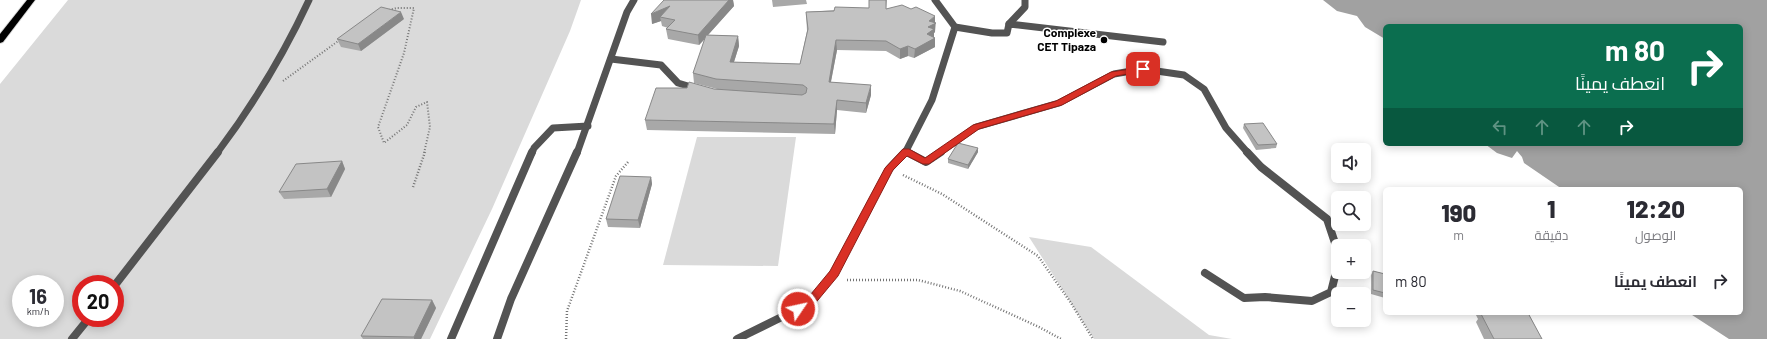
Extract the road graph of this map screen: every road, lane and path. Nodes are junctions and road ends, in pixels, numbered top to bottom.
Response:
1 (31, 0) edge
2 (309, 0) edge
3 (634, 0) edge
4 (935, 0) edge
5 (1025, 0) edge
6 (385, 11) edge
7 (1009, 24) junction
8 (955, 27) junction
9 (347, 35) edge
10 (0, 40) edge
11 (1163, 42) dead end
12 (611, 59) junction
13 (278, 85) dead end
14 (708, 92) edge
15 (588, 126) junction
16 (906, 151) junction
17 (628, 162) dead end
18 (889, 168) junction
19 (413, 187) dead end
20 (1334, 239) edge
21 (1205, 273) dead end
22 (123, 275) edge
23 (1334, 279) edge
24 (828, 280) junction
25 (82, 327) edge
26 (72, 339) edge
27 (451, 339) edge
28 (497, 339) edge
29 (566, 339) edge
30 (737, 339) edge
31 (1061, 339) edge
32 (1093, 339) edge

1 - 10 main road
2 - 22 street
3 - 12 street
4 - 8 street
5 - 7 street
6 - 19 path
7 - 8 street
7 - 11 street
8 - 16 street
9 - 13 path
12 - 14 street
12 - 15 street
15 - 27 street
15 - 28 street
16 - 18 street
16 - 20 street
17 - 29 path
18 - 24 street
18 - 32 path
21 - 23 street
24 - 30 street
24 - 31 path
25 - 26 street

